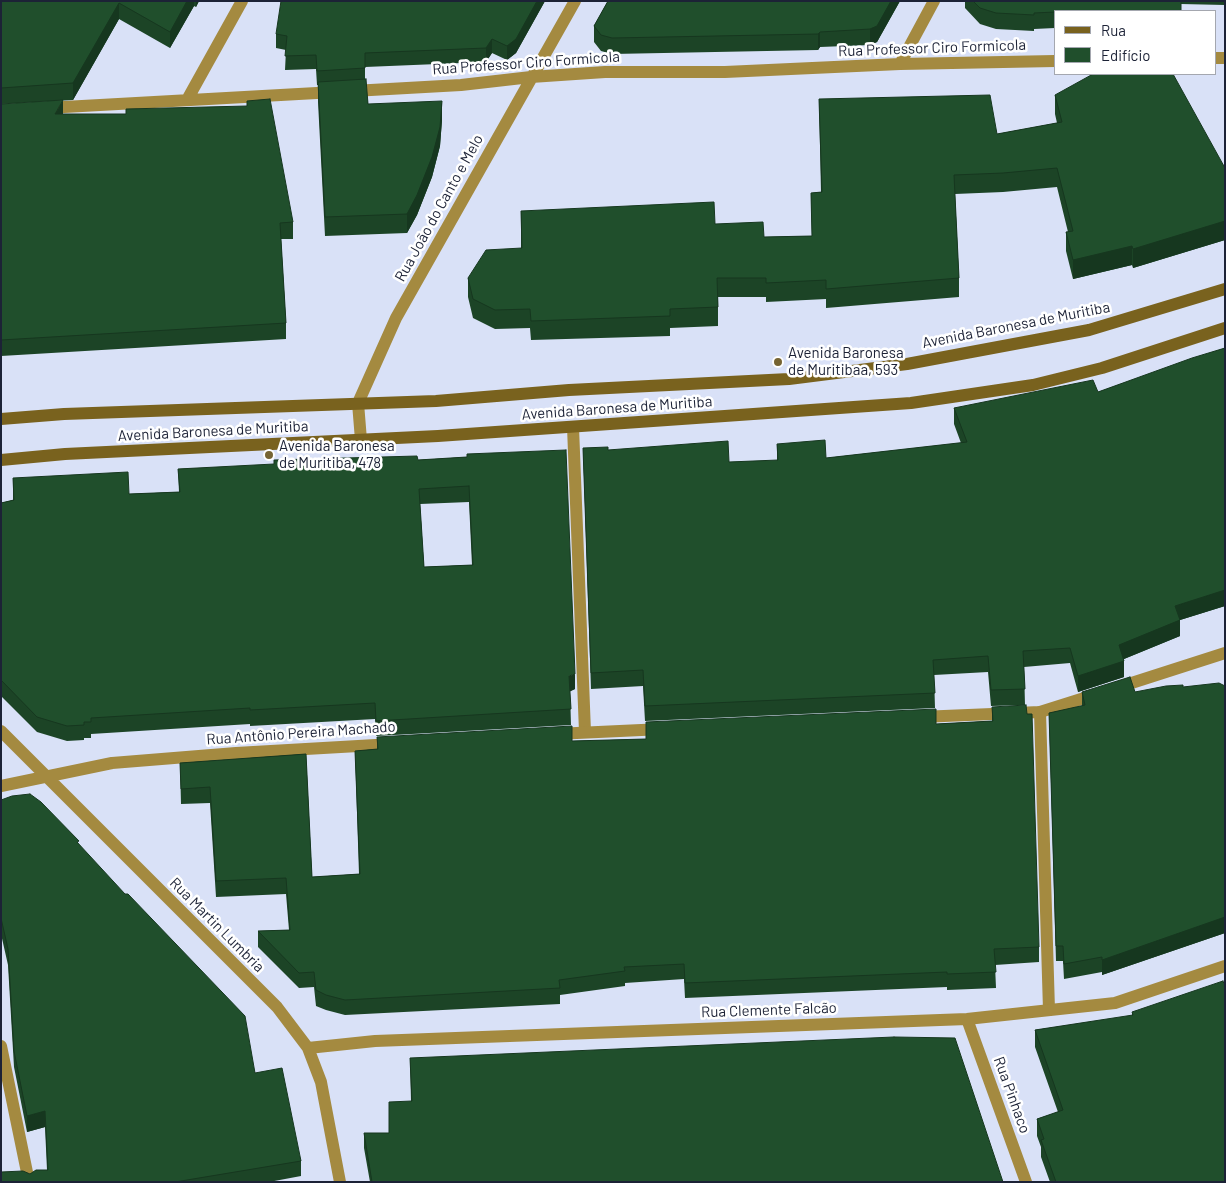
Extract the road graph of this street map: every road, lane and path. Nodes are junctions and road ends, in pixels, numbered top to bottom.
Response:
1 (242, 1) edge
2 (574, 1) edge
3 (934, 1) edge
4 (1054, 61) edge
5 (900, 64) junction
6 (531, 77) junction
7 (187, 100) junction
8 (30, 109) edge
9 (1225, 289) edge
10 (1225, 328) edge
11 (358, 403) junction
12 (1, 419) edge
13 (573, 427) junction
14 (361, 440) junction
15 (1, 460) edge
16 (1222, 656) edge
17 (1040, 712) junction
18 (912, 718) edge
19 (674, 728) edge
20 (1, 731) edge
21 (585, 732) junction
22 (545, 735) edge
23 (406, 743) edge
24 (44, 777) junction
25 (1, 786) edge
26 (1225, 966) edge
27 (1049, 1010) junction
28 (967, 1019) junction
29 (1, 1046) edge
30 (308, 1048) junction
31 (29, 1182) edge
32 (340, 1182) edge
33 (1026, 1182) edge

1 - 7 street
2 - 6 street, Rua João do Canto e Melo
3 - 5 street
4 - 5 street, Rua Professor Ciro Formicola
5 - 6 street, Rua Professor Ciro Formicola
6 - 7 street, Rua Professor Ciro Formicola
6 - 11 street, Rua João do Canto e Melo
7 - 8 street, Rua Professor Ciro Formicola
9 - 11 main road, Avenida Baronesa de Muritiba
10 - 13 main road, Avenida Baronesa de Muritiba
11 - 12 main road, Avenida Baronesa de Muritiba
11 - 14 street, Rua João do Canto e Melo
13 - 14 main road, Avenida Baronesa de Muritiba
13 - 21 street
14 - 15 main road, Avenida Baronesa de Muritiba
16 - 17 street
17 - 18 street
17 - 27 street
19 - 21 street
20 - 24 street, Rua Martin Lumbria
21 - 22 street
23 - 24 street, Rua Antônio Pereira Machado
24 - 25 street, Rua Antônio Pereira Machado
24 - 30 street, Rua Martin Lumbria
26 - 27 street, Rua Clemente Falcão
27 - 28 street, Rua Clemente Falcão
28 - 30 street, Rua Clemente Falcão
28 - 33 street, Rua Pinhaco
29 - 31 street
30 - 32 street, Rua Martin Lumbria

